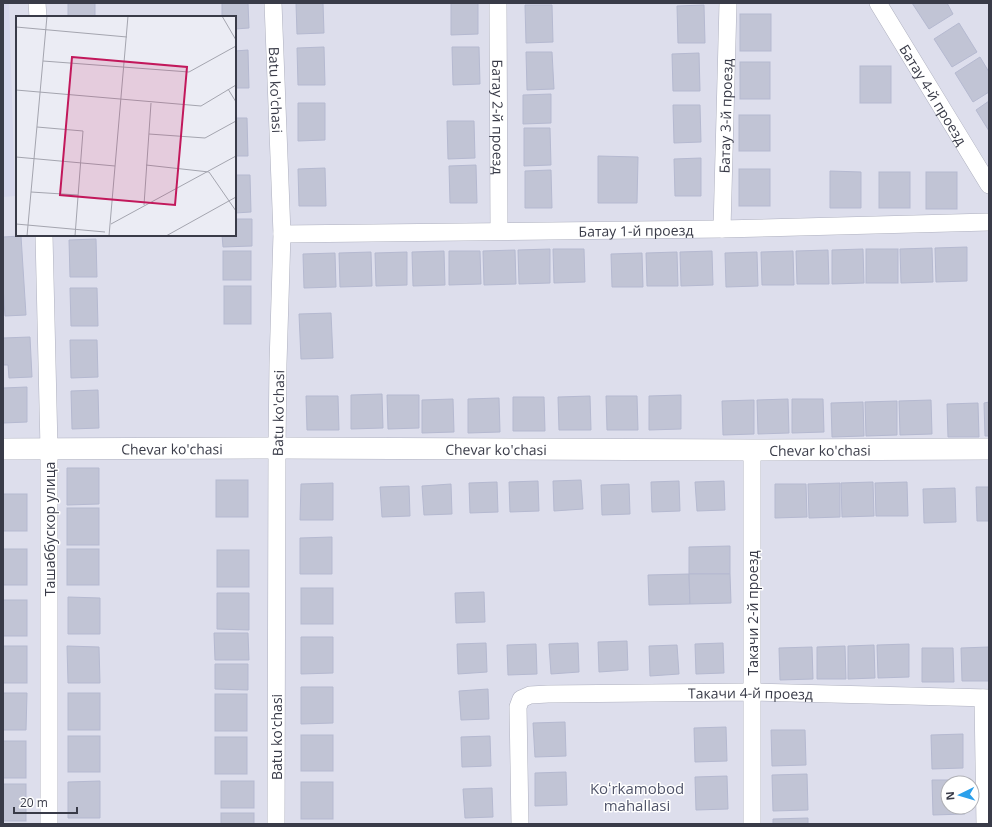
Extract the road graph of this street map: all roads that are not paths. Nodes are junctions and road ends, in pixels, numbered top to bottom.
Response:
1 (37, 3) edge
2 (273, 3) edge
3 (498, 3) edge
4 (728, 3) edge
5 (878, 3) edge
6 (38, 16) edge
7 (989, 185) edge
8 (989, 222) edge
9 (722, 228) junction
10 (498, 231) junction
11 (282, 234) junction
12 (44, 236) edge
13 (3, 448) edge
14 (49, 448) junction
15 (277, 448) junction
16 (989, 449) edge
17 (752, 450) junction
18 (752, 692) junction
19 (986, 698) edge
20 (49, 824) edge
21 (276, 824) edge
22 (520, 824) edge
23 (752, 824) edge
24 (985, 824) edge

1 - 6 street
2 - 11 street, Batu ko'chasi
3 - 10 street, Батау 2-й проезд
4 - 9 street, Батау 3-й проезд
5 - 7 street, Батау 4-й проезд
8 - 9 street, Батау 1-й проезд
9 - 10 street, Батау 1-й проезд
10 - 11 street, Батау 1-й проезд
11 - 15 street, Batu ko'chasi
12 - 14 street, Ташаббускор улица
13 - 14 street, Chevar ko'chasi
14 - 15 street, Chevar ko'chasi
14 - 20 street, Ташаббускор улица
15 - 17 street, Chevar ko'chasi
15 - 21 street, Batu ko'chasi
16 - 17 street, Chevar ko'chasi
17 - 18 street, Такачи 2-й проезд
18 - 19 street, Такачи 4-й проезд
18 - 22 street, Такачи 4-й проезд
18 - 23 street, Такачи 2-й проезд
19 - 24 street

